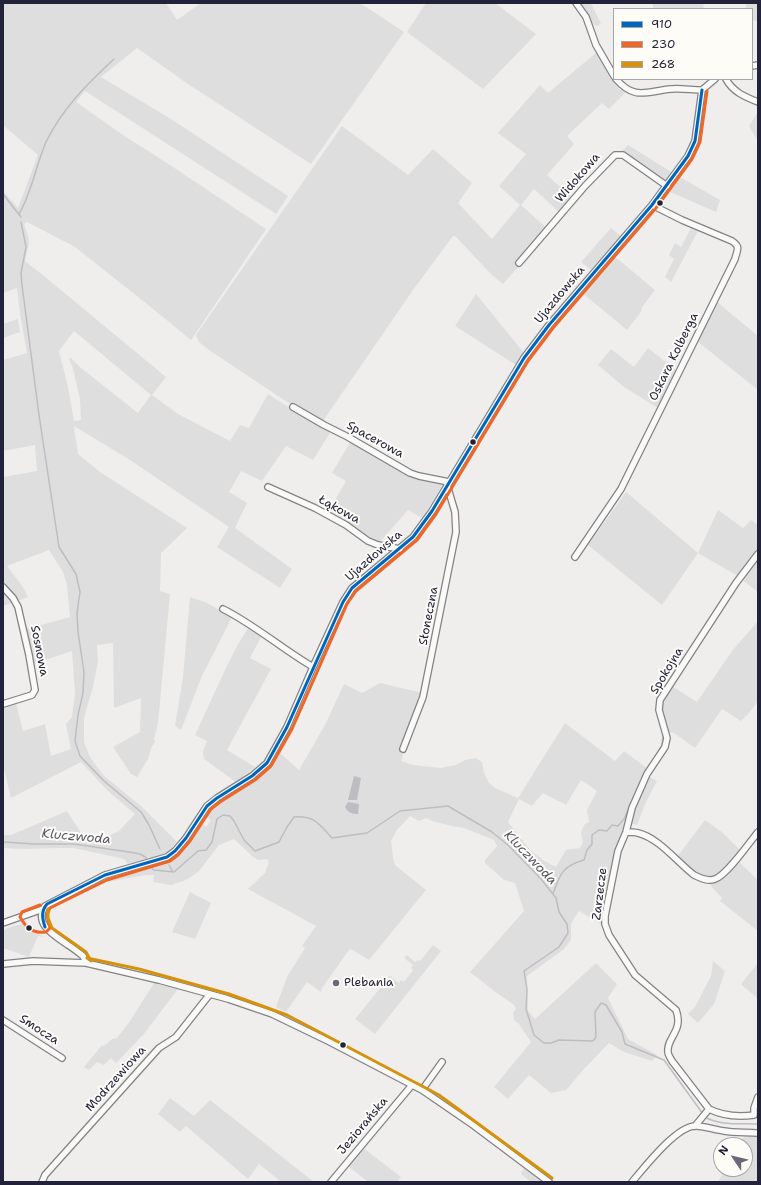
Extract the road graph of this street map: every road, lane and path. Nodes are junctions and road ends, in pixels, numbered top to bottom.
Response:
1 (576, 3) edge
2 (613, 74) edge
3 (617, 80) edge
4 (714, 80) edge
5 (727, 80) edge
6 (702, 90) junction
7 (758, 102) edge
8 (666, 186) junction
9 (652, 205) junction
10 (519, 263) dead end
11 (293, 408) dead end
12 (448, 484) junction
13 (268, 486) dead end
14 (400, 549) junction
15 (758, 554) edge
16 (575, 557) dead end
17 (3, 587) edge
18 (222, 609) dead end
19 (313, 667) junction
20 (3, 704) edge
21 (404, 749) dead end
22 (626, 832) junction
23 (758, 832) edge
24 (43, 909) junction
25 (3, 923) edge
26 (86, 963) junction
27 (3, 964) edge
28 (210, 994) junction
29 (3, 1020) edge
30 (62, 1058) dead end
31 (442, 1062) dead end
32 (412, 1085) junction
33 (422, 1090) junction
34 (758, 1097) edge
35 (708, 1110) junction
36 (697, 1124) junction
37 (758, 1133) edge
38 (42, 1182) edge
39 (331, 1182) edge
40 (549, 1182) edge
41 (632, 1182) edge

1 - 2 street
3 - 6 street
4 - 6 street
5 - 7 street
6 - 8 street, Ujazdowska
8 - 9 street, Ujazdowska
8 - 10 street, Widokowa
9 - 12 street, Ujazdowska
9 - 16 street, Oskara Kolberga
11 - 12 street, Spacerowa
12 - 14 street, Ujazdowska
12 - 21 street, Słoneczna
13 - 14 street, Łąkowa
14 - 19 street, Ujazdowska
15 - 22 street, Spokojna
17 - 20 street, Sosnowa
18 - 19 street
19 - 24 street, Ujazdowska
22 - 23 street
22 - 35 street, Zarzecze
24 - 25 street, Ujazdowska
24 - 26 street
26 - 27 street
26 - 28 street
28 - 32 street
28 - 38 street, Modrzewiowa
29 - 30 street, Smocza
31 - 33 street
32 - 33 street
32 - 39 street, Jeziorańska
33 - 40 street
34 - 35 street
35 - 36 street
36 - 37 street
36 - 41 street

